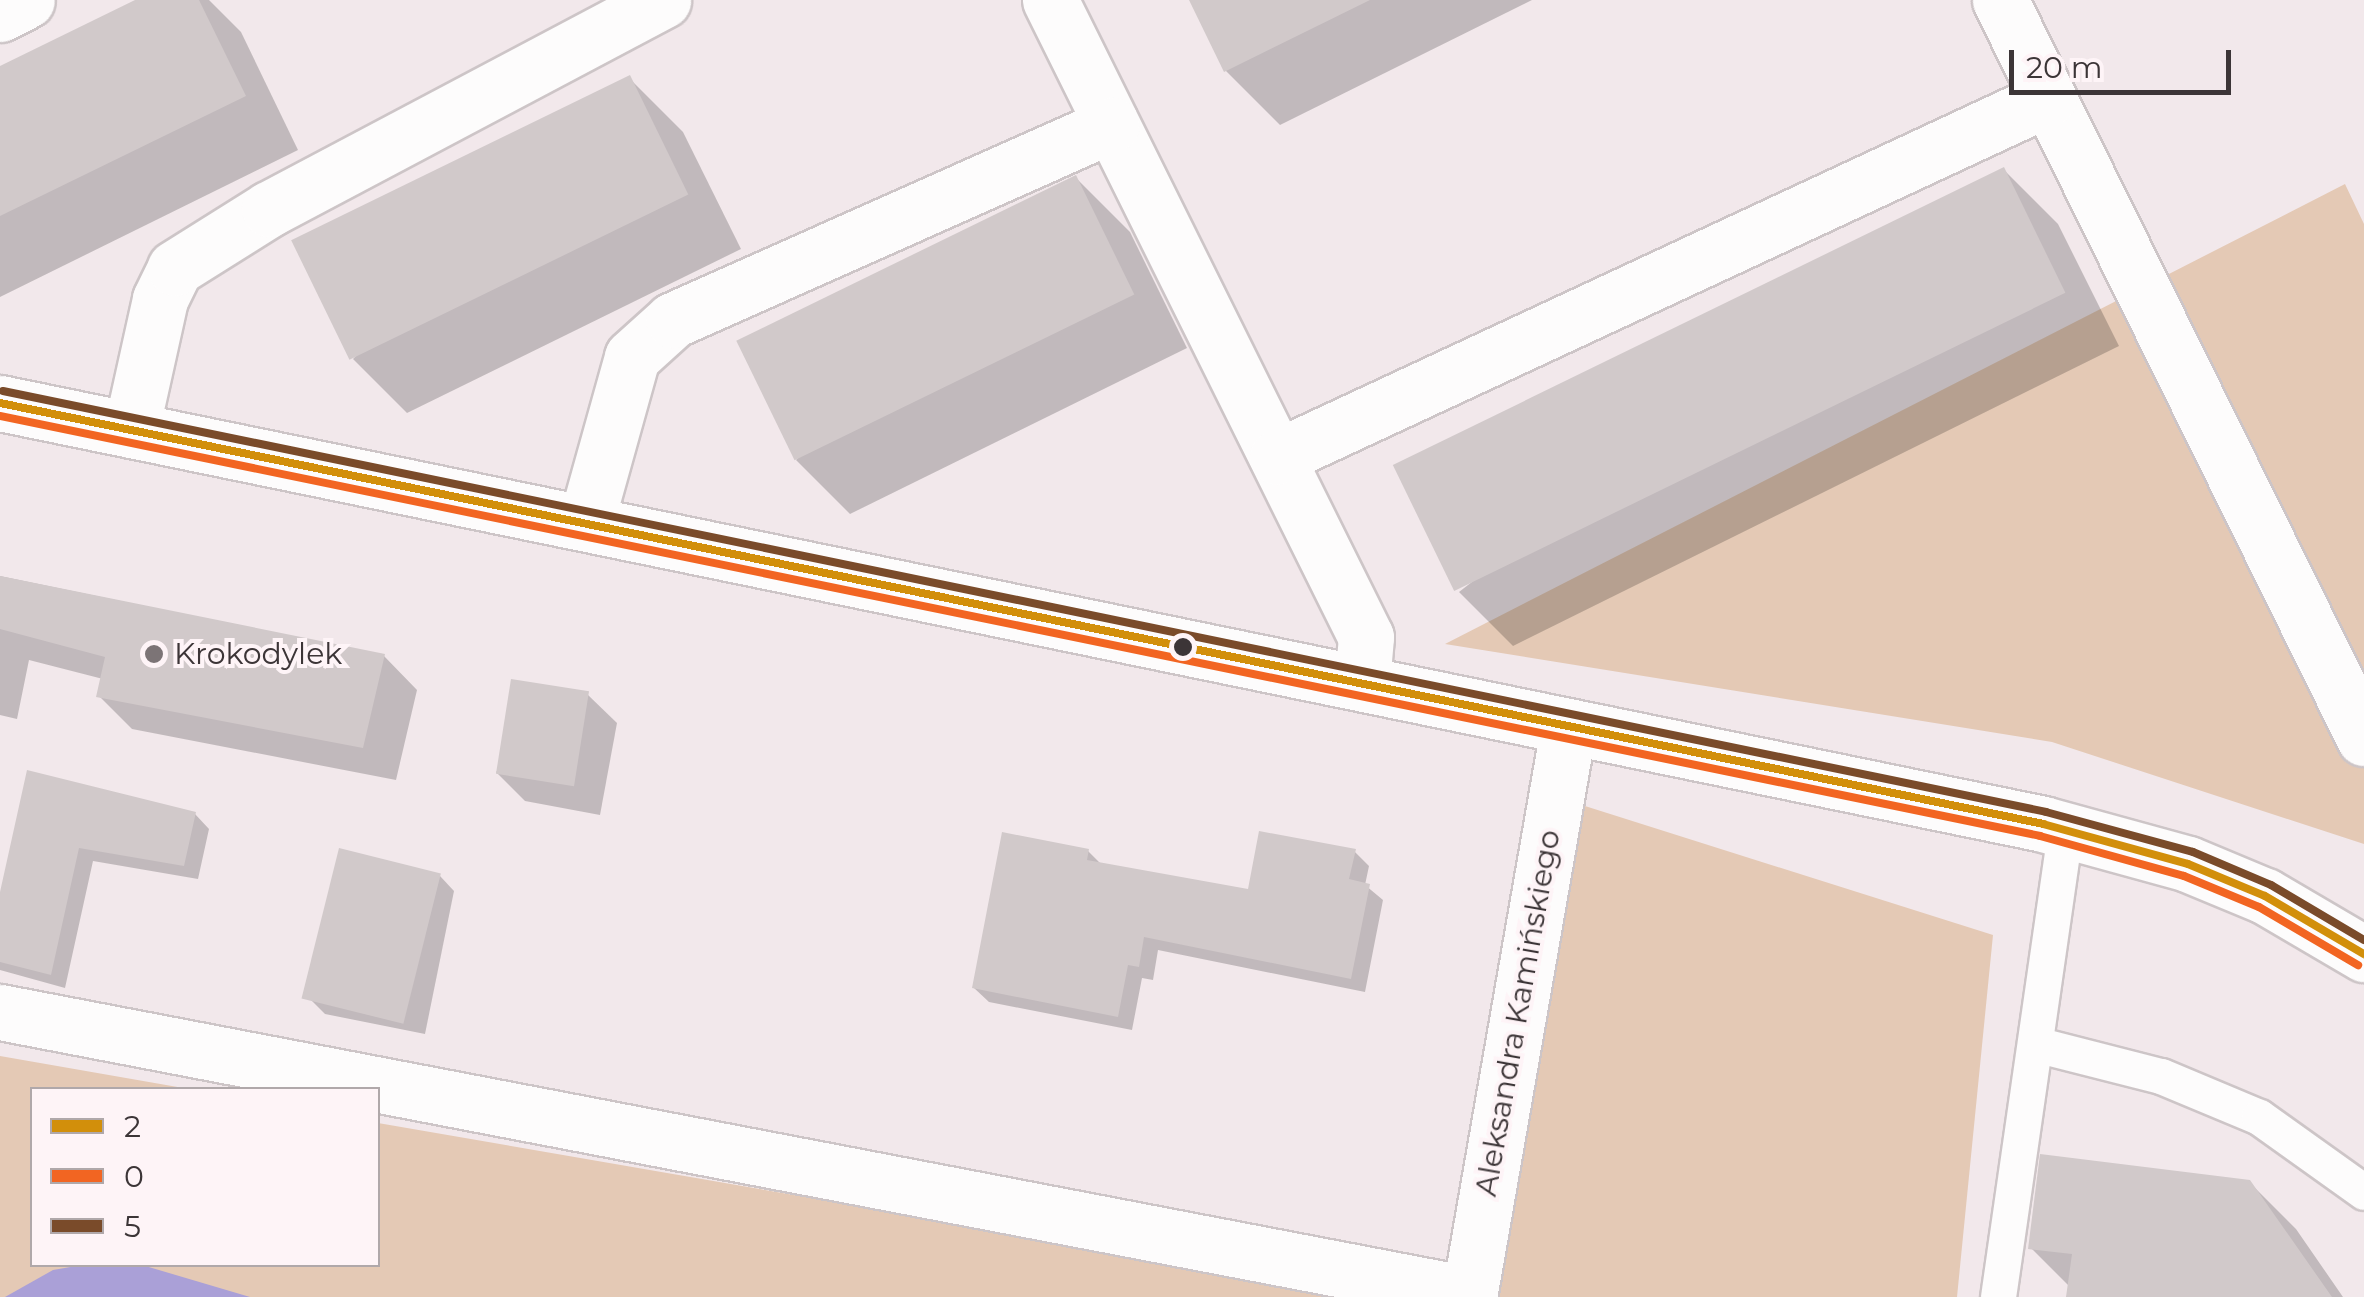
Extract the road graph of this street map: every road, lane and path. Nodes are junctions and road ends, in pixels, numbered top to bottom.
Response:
1 (27, 0) edge
2 (663, 0) edge
3 (1050, 0) edge
4 (2000, 0) edge
5 (0, 14) edge
6 (2048, 98) junction
7 (1112, 125) junction
8 (0, 403) edge
9 (131, 430) junction
10 (1277, 457) junction
11 (586, 522) junction
12 (1362, 682) junction
13 (1568, 730) junction
14 (2364, 738) edge
15 (2065, 830) junction
16 (2364, 954) edge
17 (0, 1012) edge
18 (2034, 1044) junction
19 (2364, 1192) edge
20 (1469, 1296) edge
21 (1998, 1297) edge

1 - 5 street
2 - 9 street
3 - 7 street
4 - 6 street
6 - 10 street
6 - 14 street
7 - 10 street
7 - 11 street
8 - 9 street
9 - 11 street
10 - 12 street
11 - 12 street
12 - 13 street
13 - 15 street
13 - 20 street, Aleksandra Kamińskiego
15 - 16 street
15 - 18 lane
17 - 20 street
18 - 19 lane
18 - 21 lane

